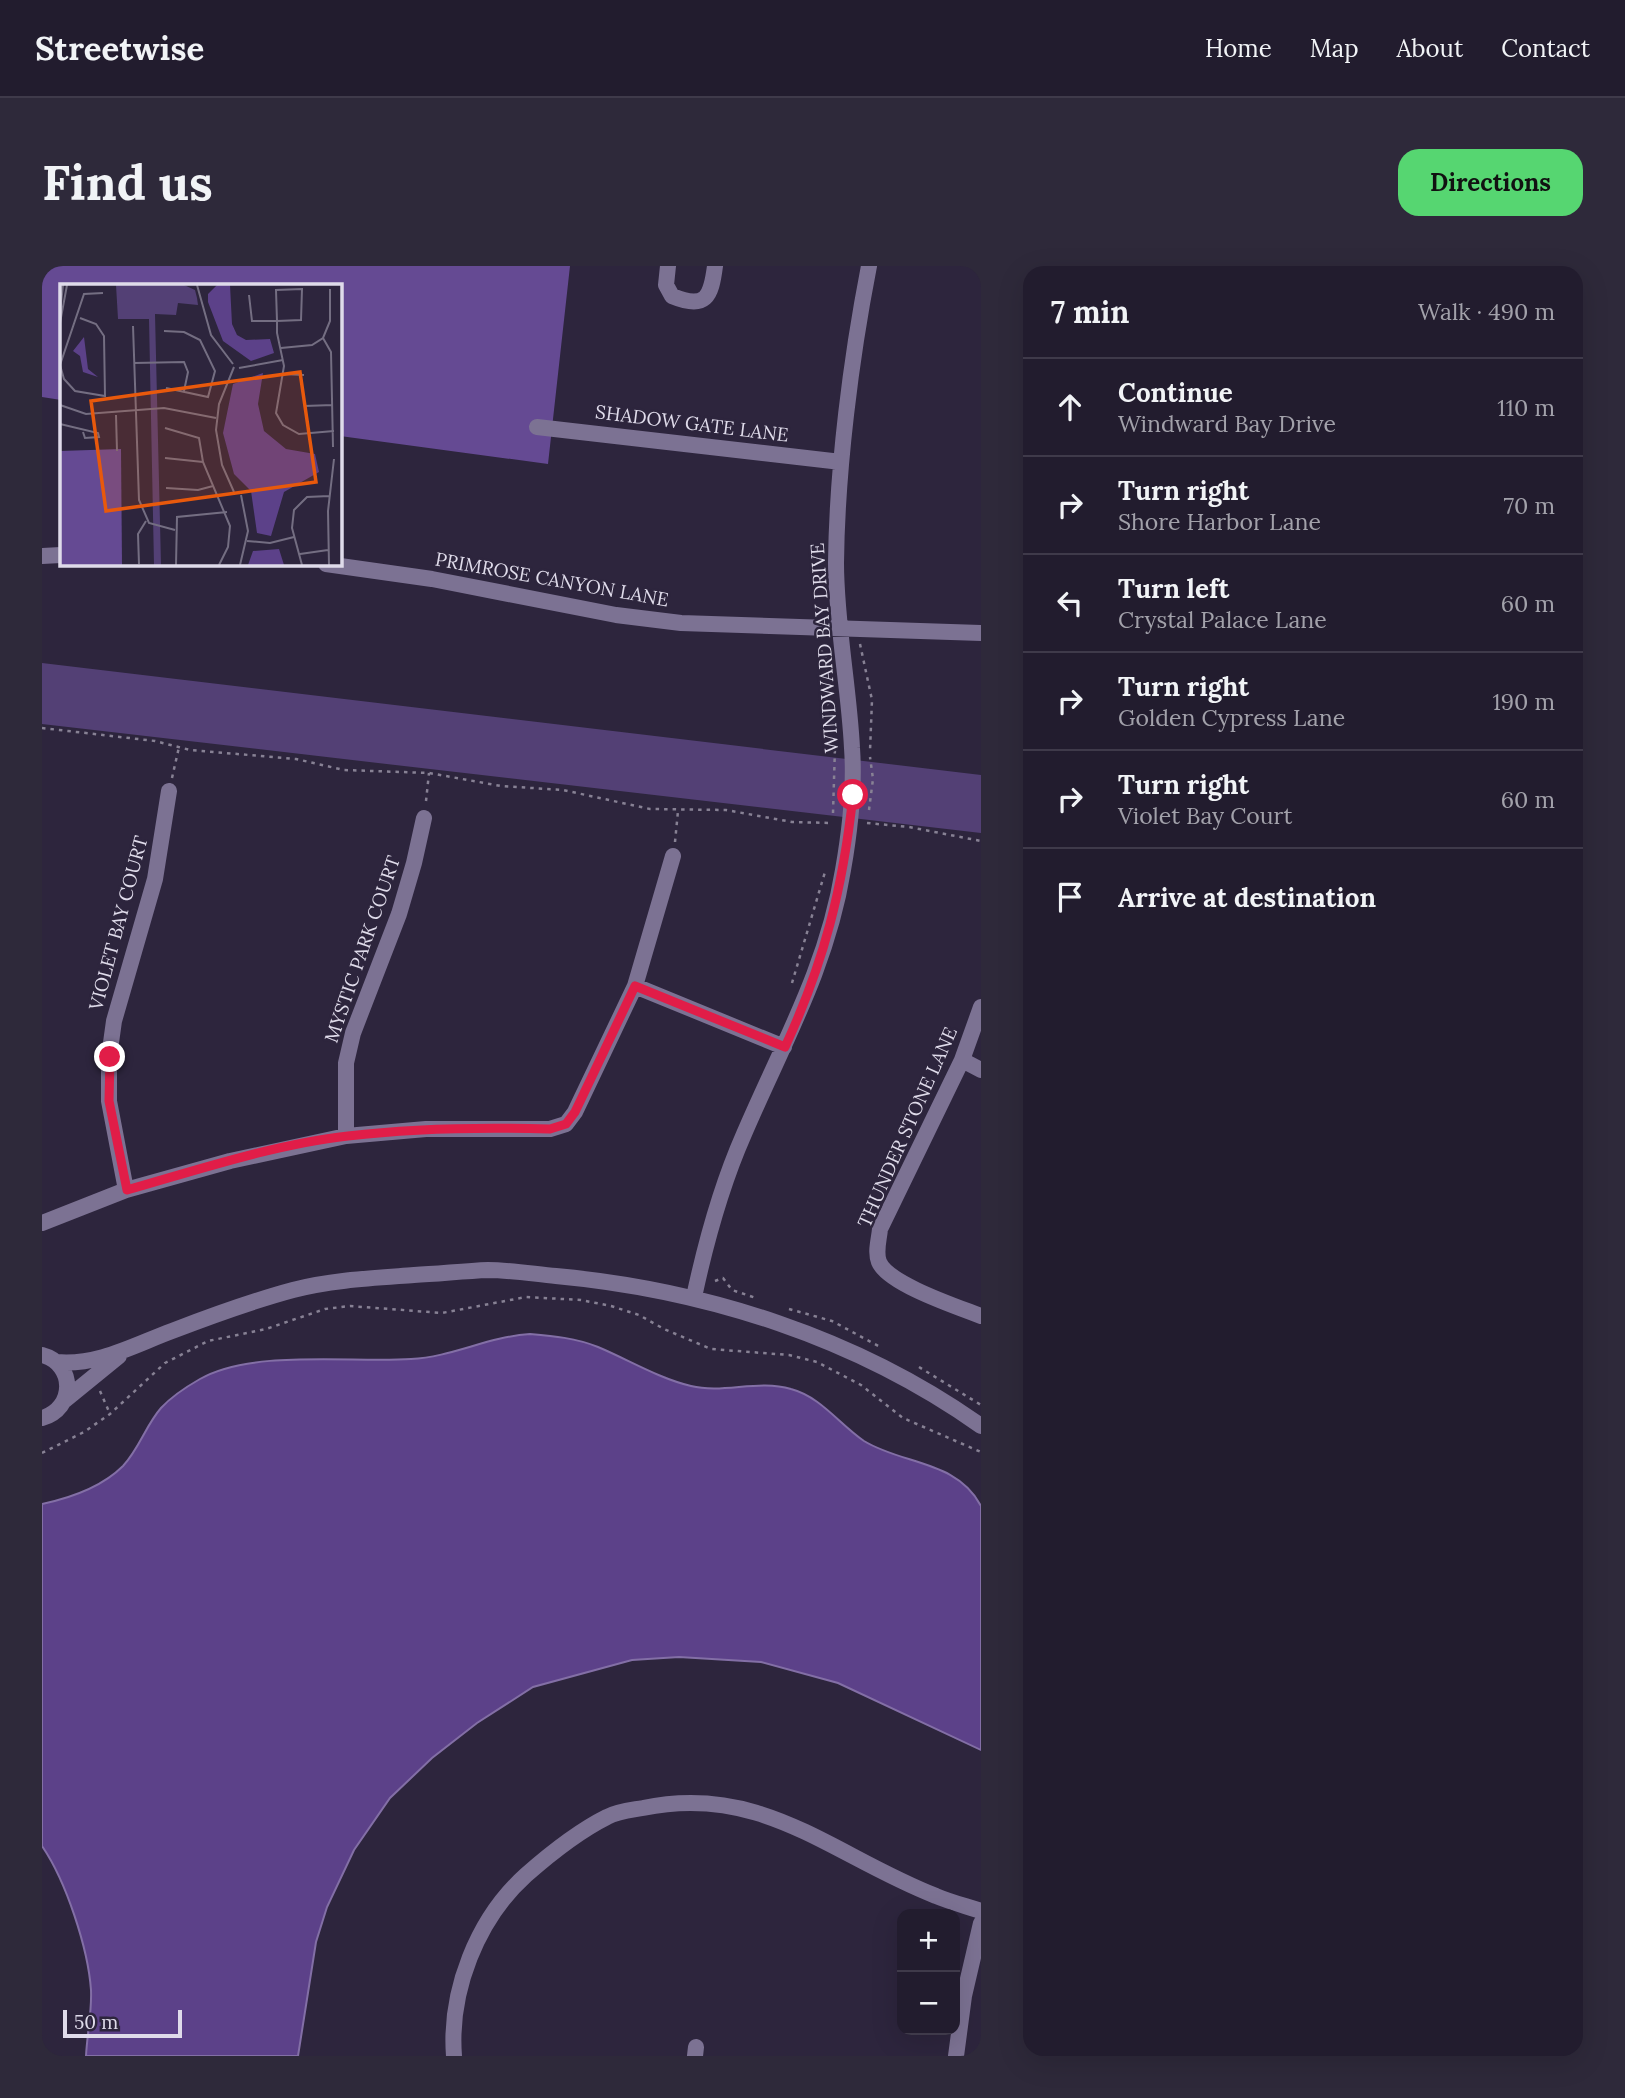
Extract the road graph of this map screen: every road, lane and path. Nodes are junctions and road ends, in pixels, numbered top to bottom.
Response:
1 (668, 266) edge
2 (715, 266) edge
3 (869, 266) edge
4 (537, 427) dead end
5 (841, 462) junction
6 (60, 555) edge
7 (42, 556) edge
8 (333, 565) edge
9 (842, 626) junction
10 (981, 633) edge
11 (860, 643) dead end
12 (820, 649) dead end
13 (42, 727) edge
14 (835, 727) dead end
15 (835, 746) dead end
16 (179, 747) junction
17 (429, 773) junction
18 (169, 791) joint
19 (678, 811) junction
20 (424, 818) joint
21 (833, 823) junction
22 (832, 830) dead end
23 (981, 841) edge
24 (673, 856) joint
25 (828, 860) dead end
26 (635, 986) junction
27 (791, 986) dead end
28 (981, 1007) edge
29 (785, 1047) junction
30 (962, 1060) junction
31 (981, 1070) edge
32 (346, 1136) junction
33 (127, 1190) junction
34 (42, 1223) edge
35 (694, 1297) junction
36 (981, 1316) edge
37 (127, 1350) junction
38 (47, 1356) edge
39 (65, 1400) junction
40 (42, 1418) edge
41 (981, 1426) edge
42 (981, 1452) edge
43 (42, 1453) edge
44 (981, 1911) edge
45 (981, 1923) edge
46 (454, 2056) edge
47 (956, 2056) edge

1 - 2 street
3 - 5 street, WINDWARD BAY DRIVE
4 - 5 street, SHADOW GATE LANE
5 - 9 street, WINDWARD BAY DRIVE
6 - 7 street
8 - 9 street, PRIMROSE CANYON LANE
9 - 10 street, PRIMROSE CANYON LANE
9 - 29 street, WINDWARD BAY DRIVE
11 - 23 path
12 - 14 path
13 - 16 path
15 - 21 path
16 - 17 path
16 - 18 path
17 - 19 path
17 - 20 path
18 - 33 street, VIOLET BAY COURT
19 - 21 path
19 - 24 path
20 - 32 street, MYSTIC PARK COURT
21 - 22 path
24 - 26 street
25 - 27 path
26 - 29 street
26 - 32 street
28 - 30 street, THUNDER STONE LANE
29 - 35 street, WINDWARD BAY DRIVE
30 - 31 street
30 - 36 street, THUNDER STONE LANE
32 - 33 street
33 - 34 street
35 - 37 street
35 - 41 street
37 - 38 street
37 - 39 street
38 - 39 street
39 - 40 street
42 - 43 path
44 - 46 street
45 - 47 street

